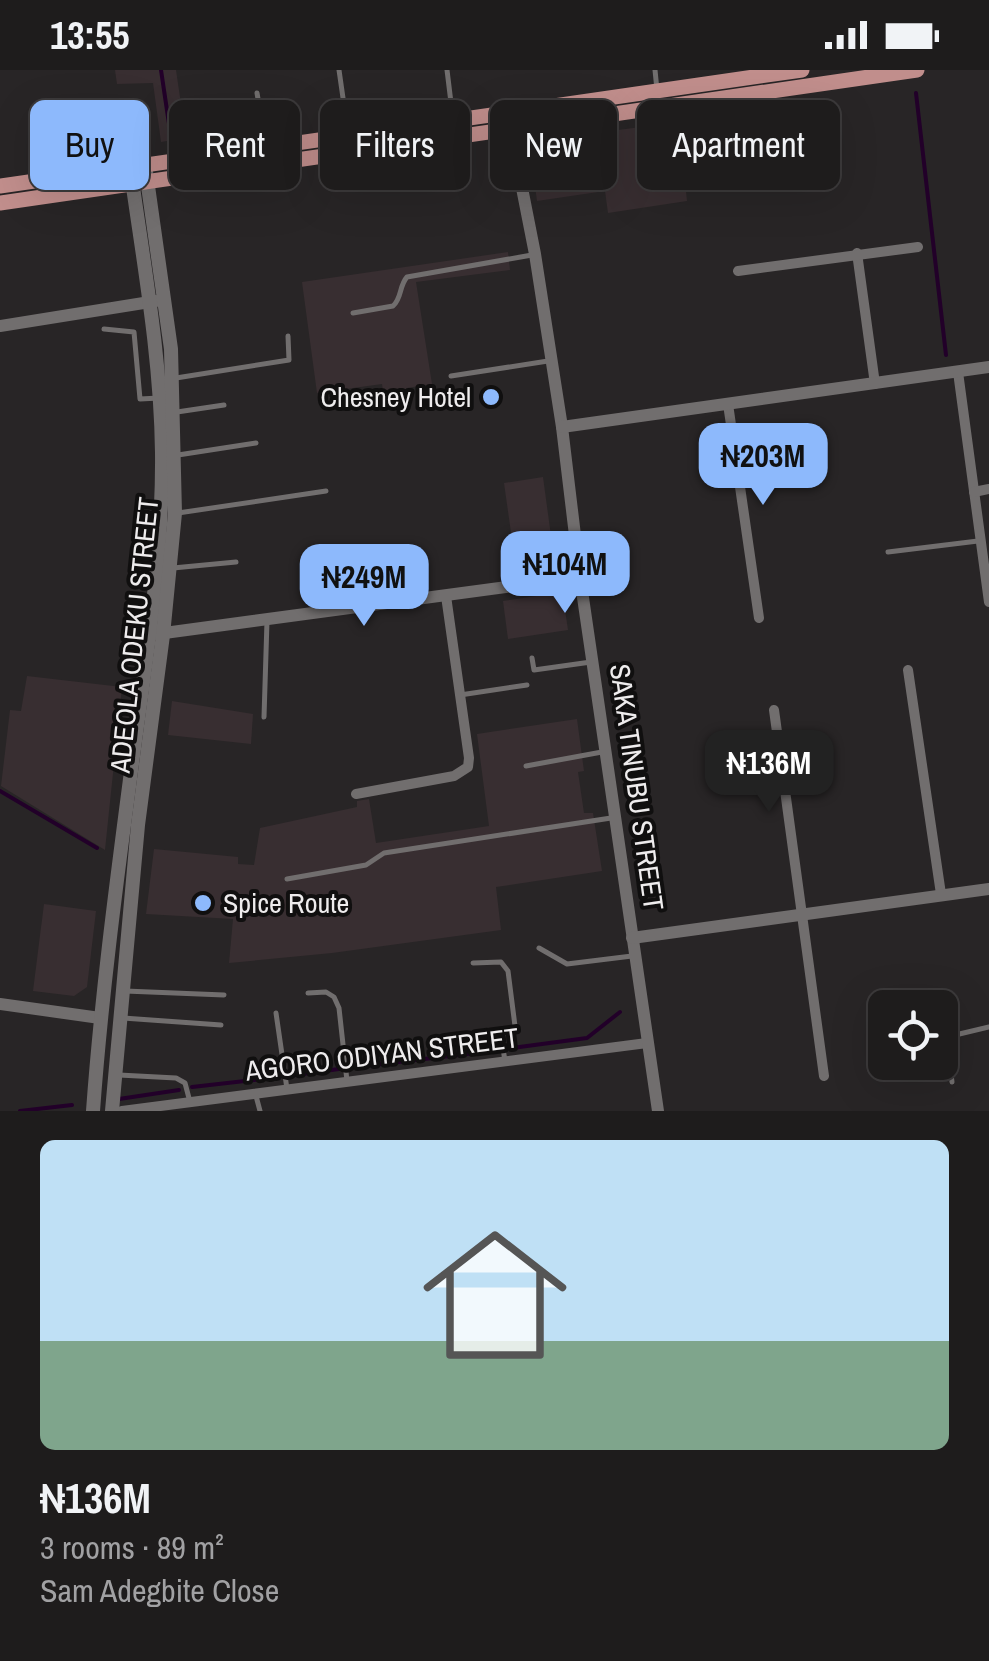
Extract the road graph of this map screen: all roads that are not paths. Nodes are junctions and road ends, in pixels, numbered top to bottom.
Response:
1 (339, 70) edge
2 (447, 70) edge
3 (655, 70) edge
4 (802, 70) edge
5 (906, 71) edge
6 (257, 93) dead end
7 (657, 93) junction
8 (258, 100) edge
9 (343, 100) edge
10 (450, 100) edge
11 (617, 101) edge
12 (617, 108) edge
13 (490, 125) edge
14 (30, 182) edge
15 (149, 182) edge
16 (0, 186) edge
17 (96, 190) edge
18 (141, 190) edge
19 (522, 190) edge
20 (0, 203) edge
21 (918, 247) dead end
22 (857, 253) junction
23 (535, 254) junction
24 (738, 271) dead end
25 (157, 301) junction
26 (353, 314) dead end
27 (0, 326) edge
28 (104, 330) dead end
29 (288, 336) dead end
30 (551, 360) junction
31 (989, 367) edge
32 (958, 372) junction
33 (451, 376) dead end
34 (173, 378) junction
35 (875, 384) junction
36 (160, 398) junction
37 (728, 404) junction
38 (224, 405) dead end
39 (174, 412) junction
40 (562, 427) junction
41 (256, 443) dead end
42 (175, 455) junction
43 (989, 488) edge
44 (326, 492) dead end
45 (974, 492) junction
46 (175, 513) junction
47 (981, 541) junction
48 (888, 552) dead end
49 (236, 562) dead end
50 (170, 568) junction
51 (580, 577) junction
52 (446, 596) junction
53 (989, 602) edge
54 (759, 618) dead end
55 (267, 621) junction
56 (156, 634) junction
57 (532, 658) dead end
58 (594, 662) junction
59 (908, 670) dead end
60 (526, 685) dead end
61 (460, 694) junction
62 (774, 710) dead end
63 (264, 717) dead end
64 (606, 752) junction
65 (526, 766) dead end
66 (356, 794) dead end
67 (614, 818) junction
68 (131, 824) junction
69 (287, 879) dead end
70 (989, 889) edge
71 (941, 894) junction
72 (803, 915) junction
73 (632, 938) junction
74 (539, 948) dead end
75 (635, 955) junction
76 (473, 963) dead end
77 (122, 990) junction
78 (308, 994) dead end
79 (224, 995) dead end
80 (0, 1004) edge
81 (276, 1013) dead end
82 (100, 1018) junction
83 (120, 1018) junction
84 (221, 1025) dead end
85 (989, 1027) edge
86 (502, 1036) junction
87 (484, 1039) dead end
88 (648, 1043) junction
89 (505, 1061) junction
90 (115, 1075) junction
91 (824, 1076) dead end
92 (347, 1081) junction
93 (952, 1082) dead end
94 (287, 1089) junction
95 (256, 1094) junction
96 (190, 1102) junction
97 (93, 1111) edge
98 (112, 1111) edge
99 (122, 1111) edge
100 (260, 1111) edge
101 (658, 1111) edge

1 - 9 lane
2 - 10 lane
3 - 7 lane
4 - 7 main road
5 - 12 main road
6 - 8 lane
7 - 11 main road
13 - 15 main road
14 - 16 main road
17 - 20 main road
18 - 25 main road, ADEOLA ODEKU STREET
19 - 23 street, SAKA TINUBU STREET
21 - 22 street
22 - 24 street
22 - 35 street
23 - 26 lane
23 - 30 street, SAKA TINUBU STREET
25 - 27 street
25 - 34 main road, ADEOLA ODEKU STREET
25 - 36 main road, ADEOLA ODEKU STREET
28 - 36 lane
29 - 34 lane
30 - 33 lane
30 - 40 street, SAKA TINUBU STREET
31 - 32 street
32 - 35 street
32 - 45 street
34 - 39 main road, ADEOLA ODEKU STREET
35 - 37 street
36 - 56 main road, ADEOLA ODEKU STREET
37 - 40 street
37 - 54 street
38 - 39 lane
39 - 42 main road, ADEOLA ODEKU STREET
40 - 51 street, SAKA TINUBU STREET
41 - 42 lane
42 - 46 main road, ADEOLA ODEKU STREET
43 - 45 street
44 - 46 lane
45 - 47 street
46 - 50 main road, ADEOLA ODEKU STREET
47 - 48 lane
47 - 53 street
49 - 50 lane
50 - 56 main road, ADEOLA ODEKU STREET
51 - 52 street
51 - 58 street, SAKA TINUBU STREET
52 - 55 street
52 - 61 street
55 - 56 street
55 - 63 lane
56 - 68 main road, ADEOLA ODEKU STREET
57 - 58 lane
58 - 64 street, SAKA TINUBU STREET
59 - 71 street
60 - 61 lane
61 - 66 street
62 - 72 street
64 - 65 lane
64 - 67 street, SAKA TINUBU STREET
67 - 69 lane
67 - 73 street, SAKA TINUBU STREET
68 - 77 main road, ADEOLA ODEKU STREET
68 - 82 main road, ADEOLA ODEKU STREET
70 - 71 street
71 - 72 street
72 - 73 street
72 - 91 street
73 - 75 street, SAKA TINUBU STREET
74 - 75 lane
75 - 88 street, SAKA TINUBU STREET
76 - 86 lane
77 - 79 lane
77 - 83 main road, ADEOLA ODEKU STREET
78 - 92 lane
80 - 82 street
81 - 94 lane
82 - 97 main road, ADEOLA ODEKU STREET
83 - 84 lane
83 - 90 main road, ADEOLA ODEKU STREET
85 - 93 lane
86 - 87 lane
86 - 89 lane
88 - 89 street, AGORO ODIYAN STREET
88 - 101 street, SAKA TINUBU STREET
89 - 92 street, AGORO ODIYAN STREET
90 - 96 lane
90 - 98 main road, ADEOLA ODEKU STREET
92 - 94 street, AGORO ODIYAN STREET
94 - 95 street, AGORO ODIYAN STREET
95 - 96 street, AGORO ODIYAN STREET
95 - 100 lane
96 - 99 street, AGORO ODIYAN STREET

